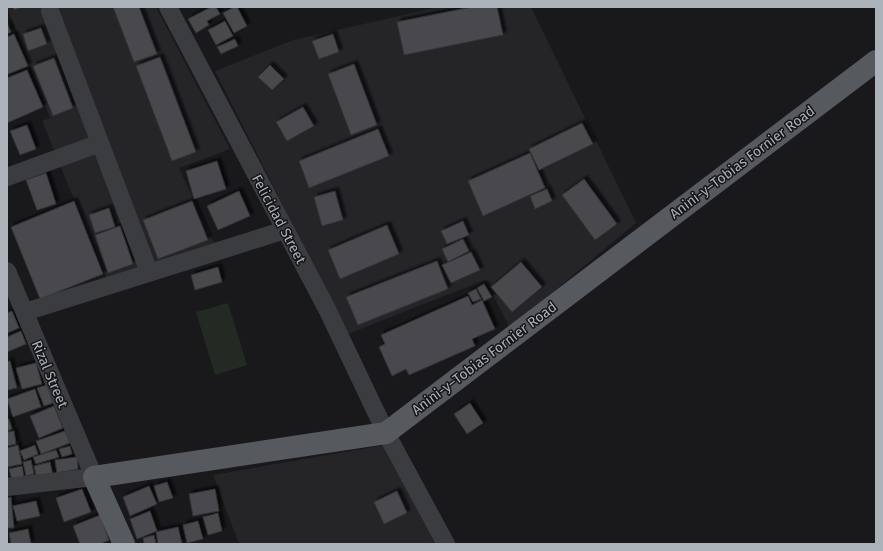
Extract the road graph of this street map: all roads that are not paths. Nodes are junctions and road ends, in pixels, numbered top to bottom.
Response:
1 (168, 7) edge
2 (50, 11) dead end
3 (876, 61) edge
4 (100, 143) junction
5 (7, 177) edge
6 (285, 230) junction
7 (7, 271) edge
8 (149, 272) junction
9 (25, 312) junction
10 (386, 433) junction
11 (94, 477) junction
12 (7, 487) edge
13 (124, 544) edge
14 (446, 544) edge

1 - 6 street, Felicidad Street
2 - 4 street
3 - 10 main road, Anini-y–Tobias Fornier Road
4 - 5 street
4 - 8 street
6 - 8 street
6 - 10 street, Felicidad Street
7 - 9 street, Rizal Street
8 - 9 street
9 - 11 street, Rizal Street
10 - 11 main road, Anini-y–Tobias Fornier Road
10 - 14 street, Felicidad Street
11 - 12 street
11 - 13 main road

